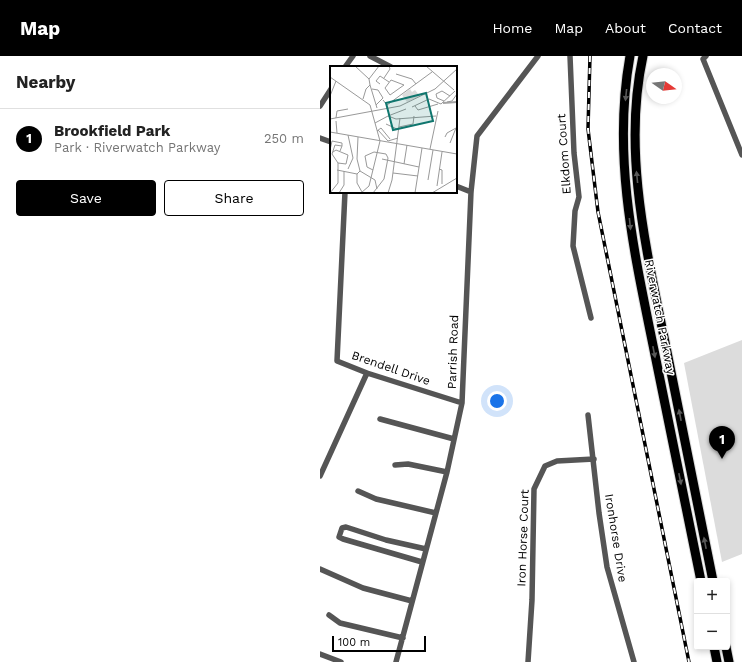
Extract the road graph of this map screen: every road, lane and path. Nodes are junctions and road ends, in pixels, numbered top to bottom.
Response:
1 (353, 56) edge
2 (370, 56) edge
3 (538, 56) edge
4 (570, 56) edge
5 (630, 56) edge
6 (643, 56) edge
7 (704, 57) edge
8 (346, 66) edge
9 (389, 66) edge
10 (330, 91) edge
11 (320, 106) edge
12 (320, 138) edge
13 (330, 142) edge
14 (742, 155) edge
15 (457, 186) edge
16 (471, 192) junction
17 (345, 193) edge
18 (592, 318) dead end
19 (367, 372) junction
20 (462, 403) junction
21 (588, 415) dead end
22 (380, 419) dead end
23 (454, 439) junction
24 (594, 459) junction
25 (395, 465) dead end
26 (447, 472) junction
27 (320, 476) edge
28 (358, 491) dead end
29 (436, 513) junction
30 (426, 549) junction
31 (422, 562) junction
32 (320, 569) edge
33 (699, 578) edge
34 (712, 578) edge
35 (412, 601) junction
36 (329, 615) dead end
37 (402, 638) junction
38 (715, 650) edge
39 (727, 650) edge
40 (320, 654) edge
41 (341, 662) edge
42 (396, 662) edge
43 (528, 662) edge
44 (634, 662) edge
45 (717, 662) edge
46 (729, 662) edge

1 - 8 street
2 - 9 street
3 - 16 street, Parrish Road
4 - 18 street, Elkdom Court
5 -> 33 main road, Riverwatch Parkway
34 -> 6 main road, Riverwatch Parkway
7 - 14 street
10 - 11 street
12 - 13 street
15 - 16 street
16 - 20 street, Parrish Road
17 - 19 street, Brendell Drive
19 - 20 street, Brendell Drive
19 - 27 street
20 - 23 street, Parrish Road
21 - 24 street, Ironhorse Drive
22 - 23 street
23 - 26 street, Parrish Road
24 - 43 street, Iron Horse Court
24 - 44 street, Ironhorse Drive
25 - 26 street
26 - 29 street, Parrish Road
28 - 29 street
29 - 30 street, Parrish Road
30 - 31 street, Parrish Road
30 - 31 street
31 - 35 street, Parrish Road
32 - 35 street
35 - 37 street, Parrish Road
36 - 37 street
37 - 42 street, Parrish Road
38 - 45 main road
39 - 46 main road
40 - 41 street

